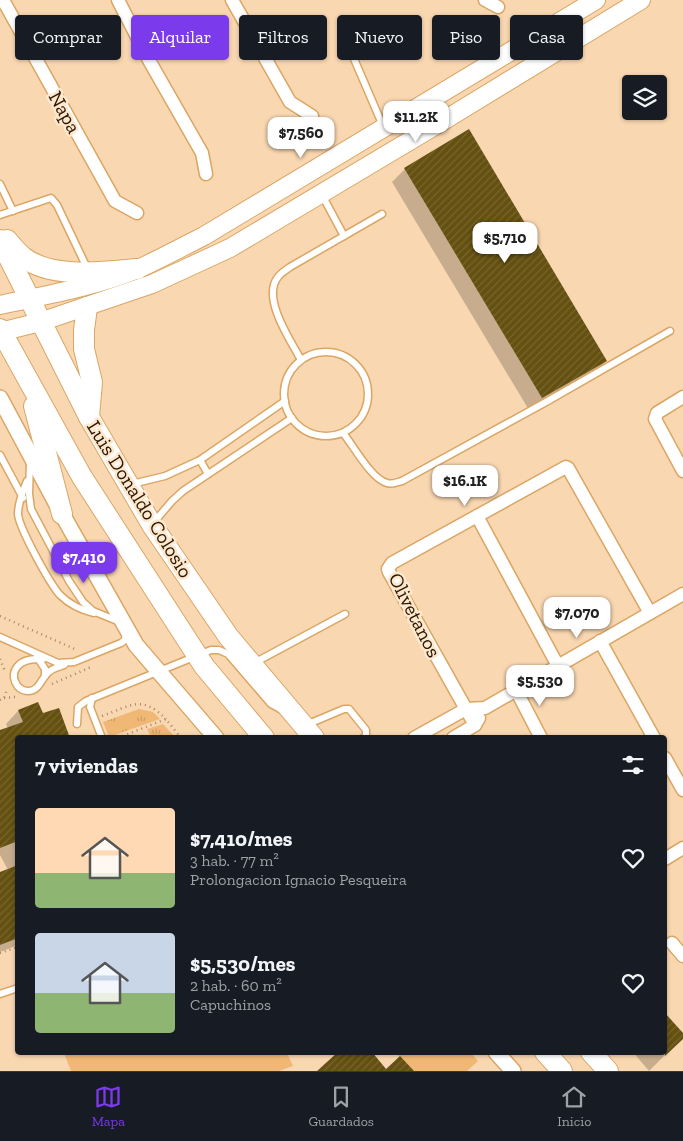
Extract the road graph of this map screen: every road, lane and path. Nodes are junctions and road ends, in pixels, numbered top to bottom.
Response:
1 (3, 0) edge
2 (118, 0) edge
3 (232, 0) edge
4 (484, 0) edge
5 (596, 0) edge
6 (641, 0) edge
7 (498, 7) dead end
8 (355, 60) edge
9 (312, 116) dead end
10 (444, 121) junction
11 (384, 128) junction
12 (369, 165) junction
13 (206, 174) dead end
14 (0, 184) edge
15 (322, 194) junction
16 (13, 211) junction
17 (137, 212) dead end
18 (382, 214) dead end
19 (0, 215) edge
20 (0, 232) edge
21 (344, 236) junction
22 (0, 240) edge
23 (137, 269) junction
24 (89, 271) junction
25 (30, 299) junction
26 (0, 305) edge
27 (87, 306) junction
28 (40, 322) junction
29 (0, 331) edge
30 (670, 331) dead end
31 (301, 360) junction
32 (25, 373) junction
33 (683, 397) edge
34 (0, 398) edge
35 (285, 401) junction
36 (89, 417) junction
37 (292, 418) junction
38 (344, 432) junction
39 (30, 454) junction
40 (0, 455) edge
41 (200, 460) junction
42 (683, 471) edge
43 (208, 474) junction
44 (30, 475) junction
45 (128, 485) junction
46 (22, 496) junction
47 (31, 509) junction
48 (62, 514) junction
49 (476, 516) junction
50 (152, 525) junction
51 (683, 594) edge
52 (650, 613) junction
53 (345, 614) dead end
54 (0, 616) edge
55 (104, 616) junction
56 (123, 623) junction
57 (0, 638) edge
58 (600, 641) junction
59 (77, 650) dead end
60 (33, 653) junction
61 (197, 654) junction
62 (47, 658) junction
63 (38, 659) junction
64 (68, 664) junction
65 (252, 664) junction
66 (558, 666) junction
67 (158, 672) junction
68 (45, 676) junction
69 (516, 690) junction
70 (92, 698) junction
71 (485, 708) junction
72 (466, 710) junction
73 (98, 717) dead end
74 (166, 719) junction
75 (77, 724) dead end
76 (475, 725) junction
77 (306, 728) edge
78 (101, 735) edge
79 (126, 735) edge
80 (179, 735) edge
81 (213, 735) edge
82 (262, 735) edge
83 (366, 735) edge
84 (420, 735) edge
85 (458, 735) edge
86 (539, 735) edge
87 (652, 735) edge
88 (667, 762) edge
89 (683, 790) edge
90 (683, 848) edge
91 (667, 857) edge
92 (672, 943) dead end
93 (15, 948) edge
94 (0, 953) edge
95 (683, 956) edge
96 (15, 989) edge
97 (0, 994) edge
98 (499, 1055) edge
99 (548, 1055) edge
100 (594, 1055) edge
101 (513, 1071) edge
102 (562, 1071) edge
103 (608, 1071) edge

1 - 17 street, Napa
2 - 13 street
3 - 9 street
4 - 7 street
5 - 11 main road
6 - 10 main road
8 - 11 lane
10 - 11 main road
10 - 12 main road
11 - 12 main road
11 - 23 main road
12 - 15 main road
14 - 16 lane
15 - 21 lane
15 - 27 main road
16 - 19 lane
16 - 24 lane
18 - 21 lane
20 - 24 main road
21 - 31 lane
22 - 25 main road, Luis Donaldo Colosio
23 - 24 main road
23 - 25 main road
25 - 26 main road
25 - 28 main road, Luis Donaldo Colosio
27 - 28 main road
27 - 36 main road
28 - 29 main road
28 - 36 main road, Luis Donaldo Colosio
29 - 32 main road, Luis Donaldo Colosio
30 - 38 lane
31 - 35 lane
31 - 38 lane
32 - 48 main road
32 - 61 main road, Luis Donaldo Colosio
33 - 42 street
34 - 39 street
35 - 37 lane
35 - 41 lane
36 - 45 main road, Luis Donaldo Colosio
37 - 38 lane
37 - 43 lane
39 - 44 lane
39 - 48 street
40 - 46 lane
41 - 43 lane
41 - 45 lane
43 - 50 lane
44 - 46 lane
44 - 47 lane
45 - 50 main road, Luis Donaldo Colosio
46 - 47 lane
46 - 55 lane
47 - 55 lane
48 - 56 street
49 - 52 street, Olivetanos
49 - 66 street
49 - 72 street, Olivetanos
50 - 65 main road, Luis Donaldo Colosio
51 - 52 street
52 - 58 street
53 - 65 lane
54 - 59 path
55 - 56 lane
56 - 64 lane
56 - 67 street
57 - 60 lane
58 - 66 street
58 - 87 street
60 - 62 lane
60 - 63 lane
61 - 67 lane
61 - 77 lane
61 - 82 main road, Luis Donaldo Colosio
62 - 63 lane
62 - 64 lane
63 - 68 lane
63 - 68 lane
64 - 68 lane
65 - 77 main road, Luis Donaldo Colosio
66 - 69 street
67 - 70 lane
67 - 81 street
69 - 71 street
69 - 86 street
70 - 75 lane
70 - 78 lane
71 - 72 street
71 - 76 street
72 - 76 street, Olivetanos
72 - 84 street
73 - 74 path
74 - 79 path
74 - 80 path
76 - 85 street
77 - 83 lane
88 - 89 street
90 - 91 street
92 - 95 street
93 - 94 path
96 - 97 lane
98 - 101 street
99 - 102 main road
100 - 103 main road

